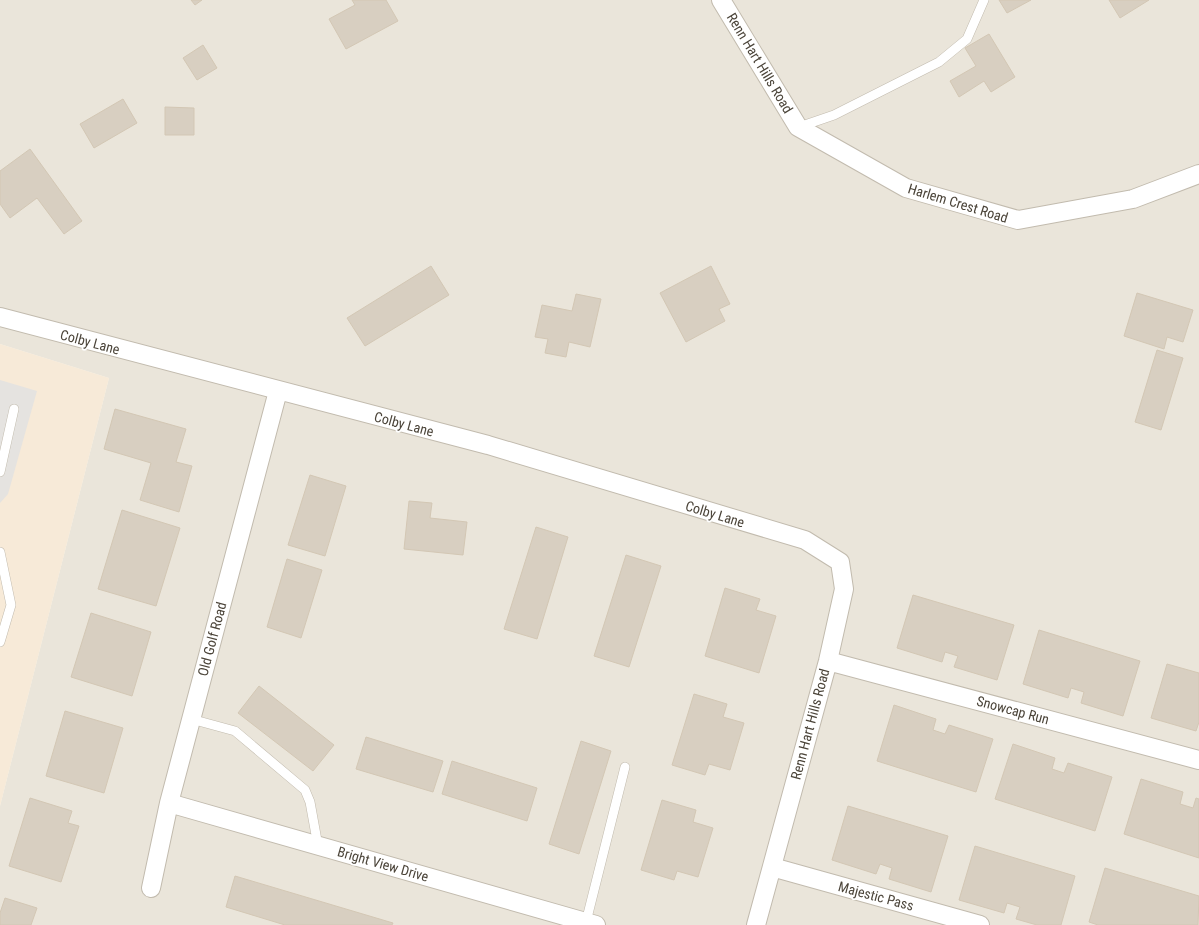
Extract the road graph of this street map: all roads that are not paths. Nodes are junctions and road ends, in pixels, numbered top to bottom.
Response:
1 (721, 0) edge
2 (984, 0) edge
3 (798, 127) junction
4 (1199, 174) edge
5 (0, 317) edge
6 (278, 391) junction
7 (14, 409) dead end
8 (0, 472) edge
9 (805, 540) joint
10 (0, 552) edge
11 (0, 642) edge
12 (828, 660) junction
13 (191, 719) junction
14 (1199, 760) edge
15 (625, 767) dead end
16 (169, 803) junction
17 (318, 846) junction
18 (772, 867) junction
19 (151, 888) dead end
20 (591, 924) edge
21 (756, 925) edge
22 (980, 925) edge

1 - 3 street, Renn Hart Hills Road
2 - 3 lane
3 - 4 street, Harlem Crest Road
5 - 6 street, Colby Lane
6 - 9 street, Colby Lane
6 - 13 street, Old Golf Road
7 - 8 lane
9 - 12 street, Renn Hart Hills Road
10 - 11 lane
12 - 14 street, Snowcap Run
12 - 18 street, Renn Hart Hills Road
13 - 16 street, Old Golf Road
13 - 17 lane
15 - 20 lane
16 - 17 street, Bright View Drive
16 - 19 street, Old Golf Road
17 - 20 street, Bright View Drive
18 - 21 street, Renn Hart Hills Road
18 - 22 street, Majestic Pass

